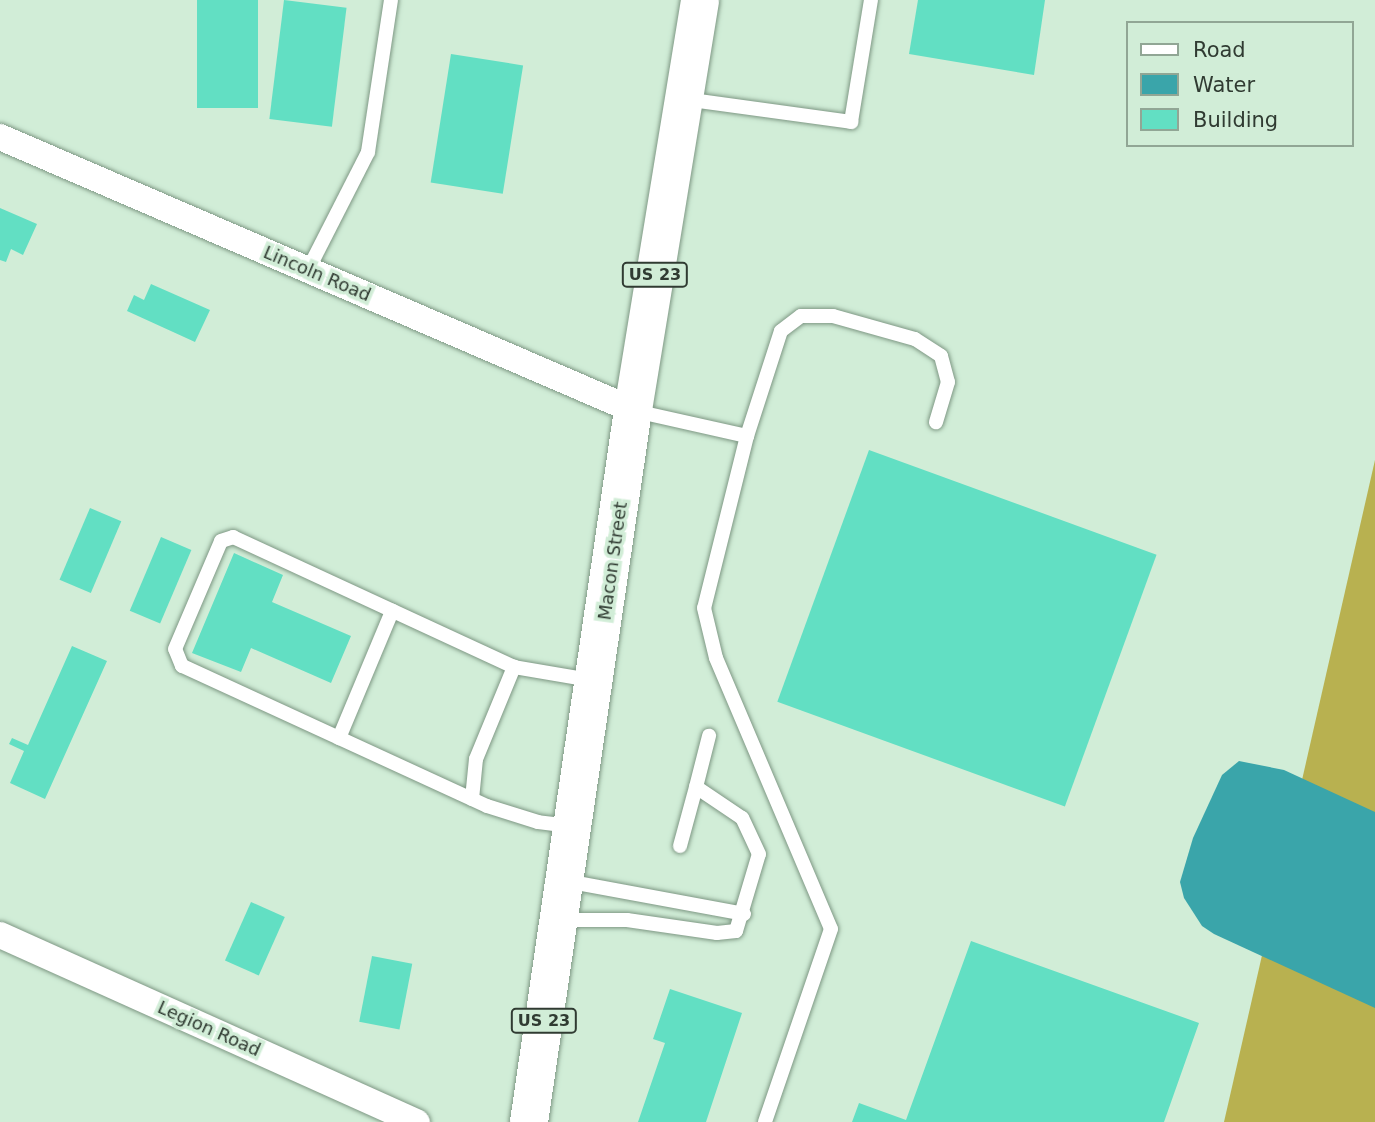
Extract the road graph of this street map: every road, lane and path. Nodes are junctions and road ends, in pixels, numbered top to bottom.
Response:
1 (391, 0) edge
2 (700, 0) edge
3 (871, 0) edge
4 (684, 99) junction
5 (0, 137) edge
6 (308, 270) junction
7 (633, 410) junction
8 (936, 422) dead end
9 (747, 436) junction
10 (392, 611) junction
11 (514, 667) junction
12 (595, 681) junction
13 (709, 736) dead end
14 (339, 738) junction
15 (696, 787) junction
16 (472, 799) junction
17 (573, 827) junction
18 (680, 846) dead end
19 (565, 880) junction
20 (744, 914) junction
21 (559, 920) junction
22 (0, 936) edge
23 (417, 1122) edge
24 (529, 1122) edge
25 (765, 1122) edge

1 - 6 lane
2 - 4 main road, Macon Street / US 23
3 - 4 lane
4 - 7 main road, Macon Street / US 23
5 - 6 street, Lincoln Road
6 - 7 street, Lincoln Road
7 - 9 lane
7 - 12 main road, Macon Street / US 23
8 - 9 lane
9 - 25 lane
10 - 11 lane
10 - 14 lane
10 - 14 lane
11 - 12 lane
11 - 16 lane
12 - 17 main road, Macon Street / US 23
13 - 15 lane
14 - 16 lane
15 - 18 lane
15 - 20 lane
16 - 17 lane
17 - 19 main road, Macon Street / US 23
19 - 20 lane
19 - 21 main road, Macon Street / US 23
20 - 21 lane
21 - 24 main road, Macon Street / US 23
22 - 23 street, Legion Road

